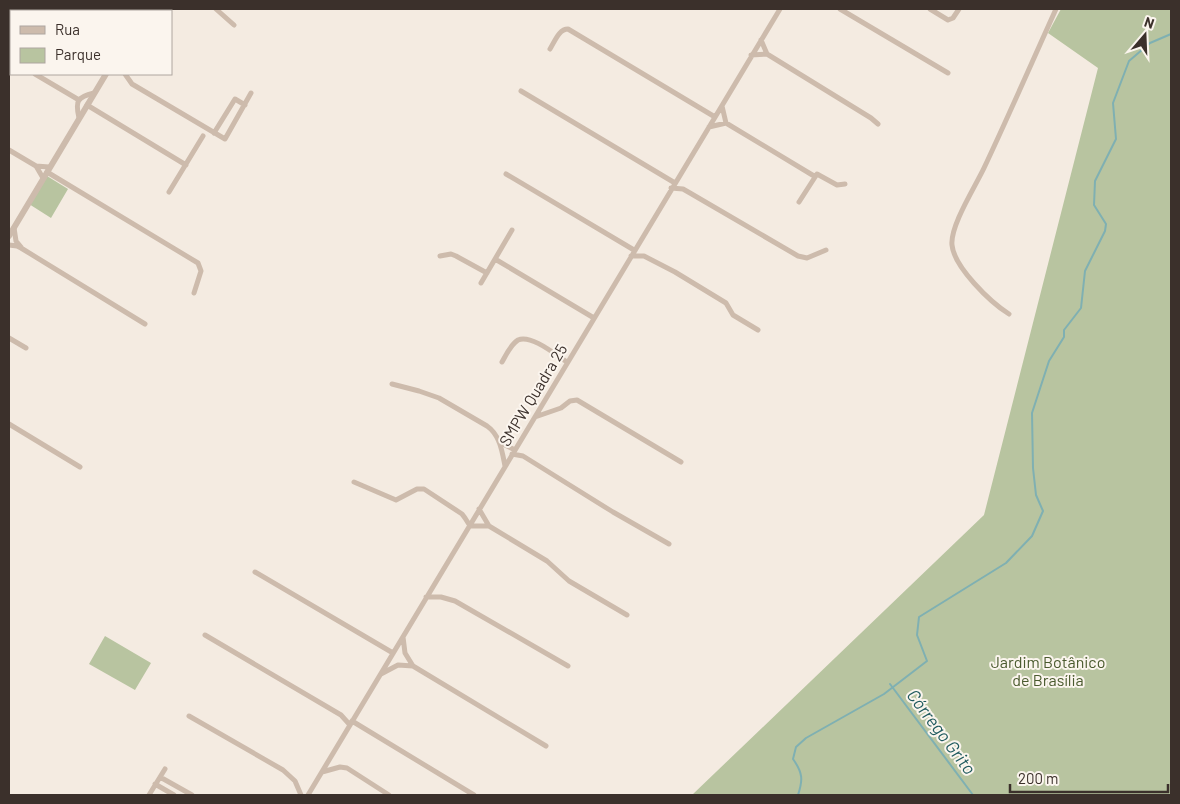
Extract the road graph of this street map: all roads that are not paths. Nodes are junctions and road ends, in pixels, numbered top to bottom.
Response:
1 (216, 9) edge
2 (780, 9) edge
3 (840, 9) edge
4 (930, 9) edge
5 (959, 9) edge
6 (1056, 9) edge
7 (234, 25) dead end
8 (761, 40) junction
9 (550, 49) dead end
10 (767, 54) junction
11 (751, 55) junction
12 (948, 73) dead end
13 (38, 75) edge
14 (105, 75) edge
15 (126, 75) edge
16 (521, 91) dead end
17 (94, 93) junction
18 (251, 93) dead end
19 (79, 100) junction
20 (87, 105) junction
21 (245, 105) junction
22 (722, 105) junction
23 (715, 117) junction
24 (79, 118) junction
25 (726, 123) junction
26 (878, 124) dead end
27 (709, 127) junction
28 (214, 133) junction
29 (203, 136) dead end
30 (9, 150) edge
31 (186, 165) junction
32 (36, 166) junction
33 (46, 172) junction
34 (506, 174) dead end
35 (814, 176) junction
36 (845, 184) dead end
37 (673, 185) junction
38 (169, 192) dead end
39 (799, 202) dead end
40 (14, 227) junction
41 (512, 230) dead end
42 (9, 236) edge
43 (638, 244) junction
44 (9, 245) edge
45 (21, 248) junction
46 (634, 250) junction
47 (826, 250) dead end
48 (440, 256) dead end
49 (631, 256) junction
50 (644, 256) junction
51 (495, 259) junction
52 (487, 273) junction
53 (481, 283) dead end
54 (194, 293) dead end
55 (1009, 314) dead end
56 (594, 318) junction
57 (145, 324) dead end
58 (758, 330) dead end
59 (9, 338) edge
60 (26, 348) dead end
61 (502, 362) dead end
62 (567, 362) junction
63 (392, 384) dead end
64 (534, 417) junction
65 (9, 424) edge
66 (499, 442) junction
67 (514, 451) junction
68 (681, 462) dead end
69 (80, 466) dead end
70 (505, 466) junction
71 (354, 482) dead end
72 (479, 510) junction
73 (470, 526) junction
74 (489, 526) junction
75 (669, 544) dead end
76 (255, 572) dead end
77 (426, 597) junction
78 (627, 615) dead end
79 (205, 635) dead end
80 (403, 637) junction
81 (393, 653) junction
82 (413, 666) junction
83 (568, 666) dead end
84 (380, 674) junction
85 (340, 714) junction
86 (189, 716) dead end
87 (352, 721) junction
88 (546, 746) dead end
89 (165, 769) dead end
90 (322, 772) junction
91 (160, 776) junction
92 (155, 784) junction
93 (149, 795) edge
94 (174, 795) edge
95 (192, 795) edge
96 (301, 795) edge
97 (308, 795) edge
98 (389, 795) edge
99 (474, 795) edge

1 - 7 street
2 - 8 street, SMPW Quadra 25
3 - 12 street
4 - 5 street
6 - 55 street
8 - 10 street
8 - 11 street, SMPW Quadra 25
9 - 23 street
10 - 11 street
10 - 26 street
11 - 22 street, SMPW Quadra 25
13 - 19 street
14 - 17 street
15 - 28 street
16 - 37 street
17 - 19 street
17 - 20 street
18 - 21 street
19 - 24 street
20 - 24 street
20 - 31 street
21 - 28 street
21 - 28 street
22 - 23 street, SMPW Quadra 25
22 - 25 street
23 - 27 street, SMPW Quadra 25
24 - 33 street
25 - 27 street
25 - 35 street
27 - 37 street, SMPW Quadra 25
29 - 31 street
30 - 32 street
31 - 38 street
32 - 33 street
32 - 33 street
33 - 40 street
33 - 54 street
34 - 46 street
35 - 36 street
35 - 39 street
37 - 43 street, SMPW Quadra 25
37 - 47 street
40 - 42 street
40 - 45 street
41 - 51 street
43 - 46 street, SMPW Quadra 25
43 - 50 street
44 - 45 street
45 - 57 street
46 - 49 street, SMPW Quadra 25
48 - 52 street
49 - 50 street
49 - 56 street, SMPW Quadra 25
50 - 58 street
51 - 52 street
51 - 56 street
52 - 53 street
56 - 62 street, SMPW Quadra 25
59 - 60 street
61 - 62 street
62 - 64 street, SMPW Quadra 25
63 - 66 street
64 - 67 street, SMPW Quadra 25
64 - 68 street
65 - 69 street
66 - 67 street
66 - 70 street
67 - 70 street, SMPW Quadra 25
67 - 75 street
70 - 72 street, SMPW Quadra 25
71 - 73 street
72 - 73 street, SMPW Quadra 25
72 - 74 street
73 - 74 street
73 - 77 street, SMPW Quadra 25
74 - 78 street
76 - 81 street
77 - 80 street, SMPW Quadra 25
77 - 83 street
79 - 85 street
80 - 81 street, SMPW Quadra 25
80 - 82 street
81 - 84 street, SMPW Quadra 25
82 - 84 street
82 - 88 street
84 - 87 street, SMPW Quadra 25
85 - 87 street
85 - 87 street
86 - 96 street
87 - 90 street, SMPW Quadra 25
87 - 99 street
89 - 91 street
90 - 97 street, SMPW Quadra 25
90 - 98 street
91 - 92 street
91 - 95 street
92 - 93 street
92 - 94 street

